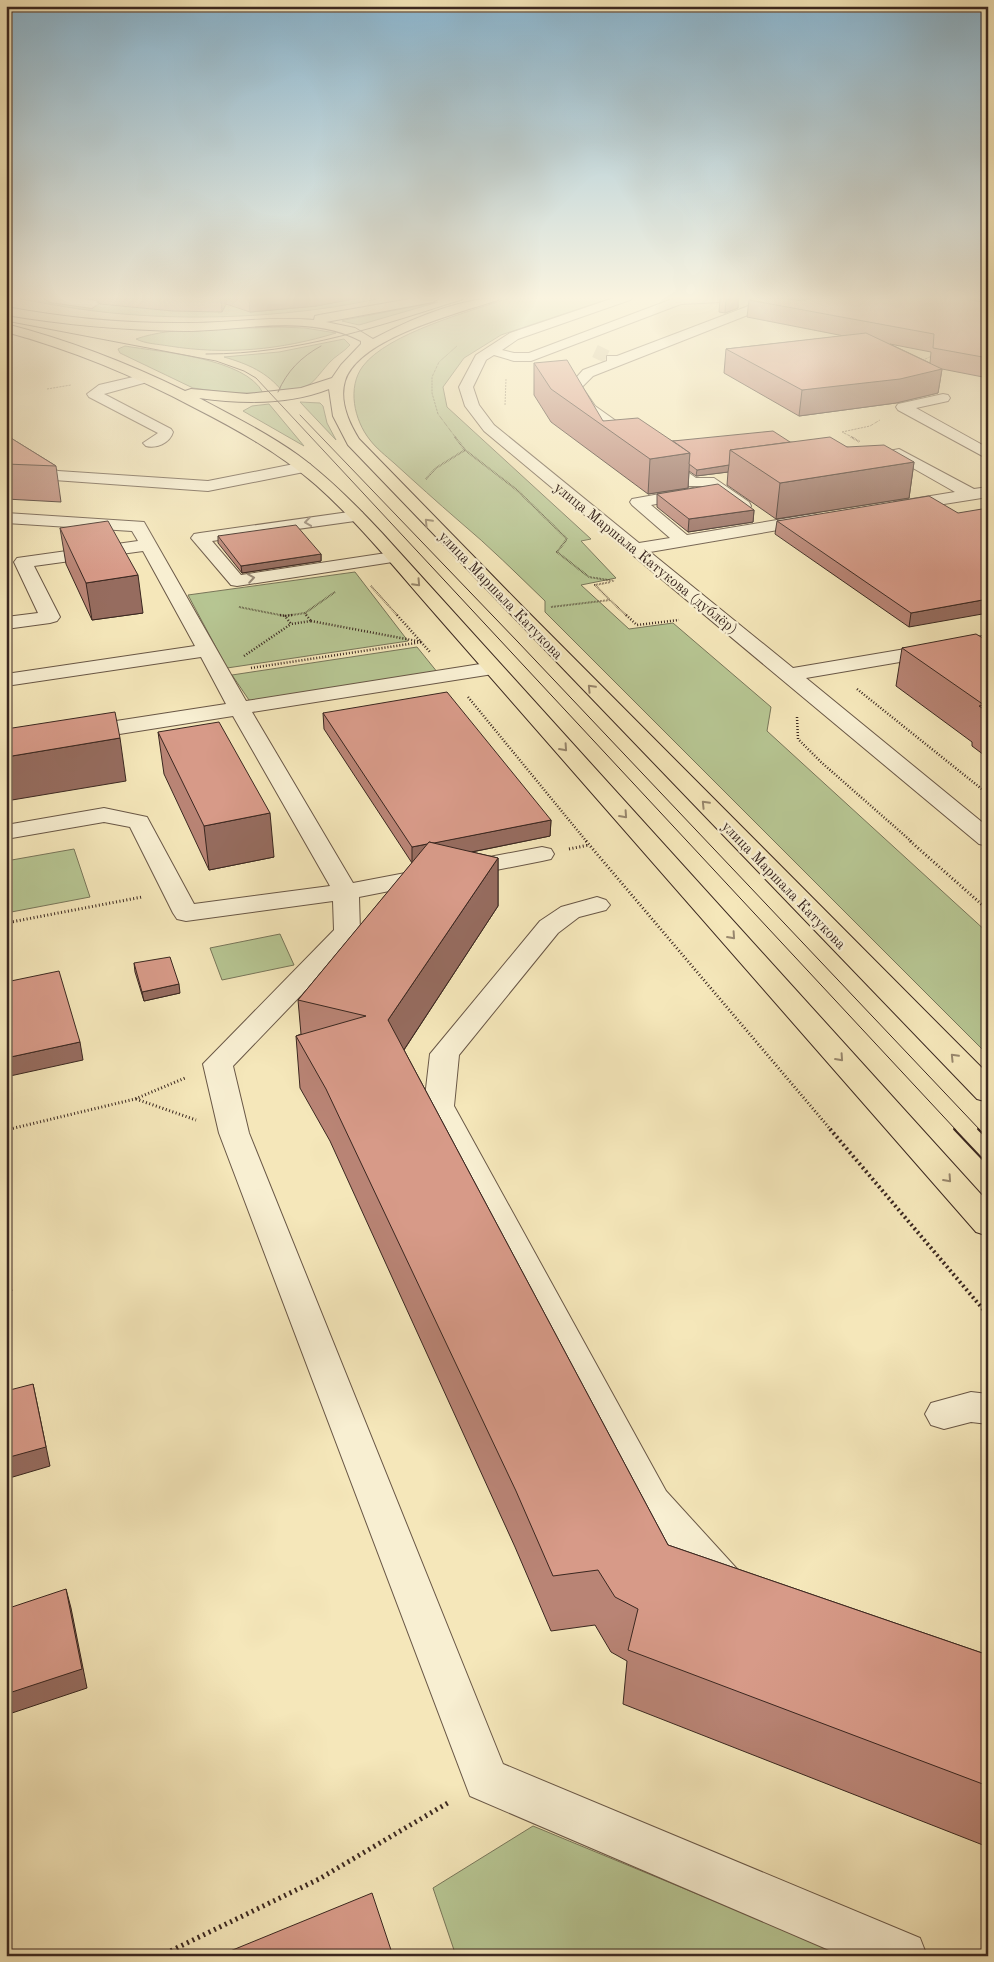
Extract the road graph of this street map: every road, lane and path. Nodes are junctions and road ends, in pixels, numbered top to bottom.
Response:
1 (101, 390) edge
2 (173, 390) edge
3 (179, 390) edge
4 (313, 390) edge
5 (337, 390) edge
6 (467, 390) edge
7 (577, 390) edge
8 (943, 398) dead end
9 (151, 443) dead end
10 (6, 446) edge
11 (465, 450) dead end
12 (988, 454) edge
13 (864, 459) edge
14 (304, 467) junction
15 (424, 481) dead end
16 (718, 483) junction
17 (980, 493) edge
18 (886, 508) edge
19 (356, 516) junction
20 (829, 517) edge
21 (6, 518) edge
22 (772, 526) junction
23 (684, 540) junction
24 (148, 544) junction
25 (635, 549) junction
26 (393, 557) junction
27 (15, 563) edge
28 (614, 581) dead end
29 (610, 600) junction
30 (546, 608) dead end
31 (661, 622) dead end
32 (6, 624) edge
33 (291, 624) junction
34 (410, 629) dead end
35 (988, 641) edge
36 (207, 650) junction
37 (493, 668) junction
38 (220, 673) junction
39 (450, 675) junction
40 (789, 675) junction
41 (6, 680) edge
42 (239, 708) junction
43 (797, 717) dead end
44 (6, 745) edge
45 (6, 832) edge
46 (988, 839) edge
47 (542, 854) dead end
48 (174, 890) junction
49 (346, 892) junction
50 (597, 905) dead end
51 (988, 910) edge
52 (6, 922) edge
53 (218, 1064) junction
54 (988, 1092) edge
55 (135, 1099) junction
56 (6, 1130) edge
57 (234, 1133) junction
58 (988, 1224) edge
59 (988, 1315) edge
60 (988, 1409) edge
61 (944, 1414) dead end
62 (749, 1598) edge
63 (486, 1780) junction
64 (160, 1956) edge
65 (902, 1956) edge

1 - 9 street
2 - 14 main road
3 - 4 main road
54 -> 5 main road, улица Маршала Катукова
6 - 25 street, улица Маршала Катукова (дублёр)
7 - 16 street
8 - 12 street
10 - 14 street
11 - 15 path
13 - 17 street
14 - 19 main road
16 - 22 street
16 - 23 street
17 - 18 street
19 - 26 main road
19 -> 26 street
20 - 22 street
21 - 24 street
22 - 23 street
23 - 25 street
24 - 27 street
24 - 36 street
25 - 40 street, улица Маршала Катукова (дублёр)
26 -> 37 main road
27 - 32 street
28 - 29 path
29 - 30 path
29 - 31 path
33 - 33 path
33 - 38 path
34 - 39 path
35 - 40 street
36 - 38 street
36 - 41 street
37 - 39 street
37 -> 58 main road
38 - 42 street
39 - 42 street
39 - 59 path
40 - 46 street, улица Маршала Катукова (дублёр)
42 - 44 street
42 - 49 street
43 - 51 path
45 - 48 street
47 - 49 street
48 - 49 street
48 - 52 path
49 - 53 street
50 - 62 street
53 - 55 path
53 - 57 street
55 - 56 path
55 - 57 path
57 - 63 street
60 - 61 street
63 - 64 path
63 - 65 street

